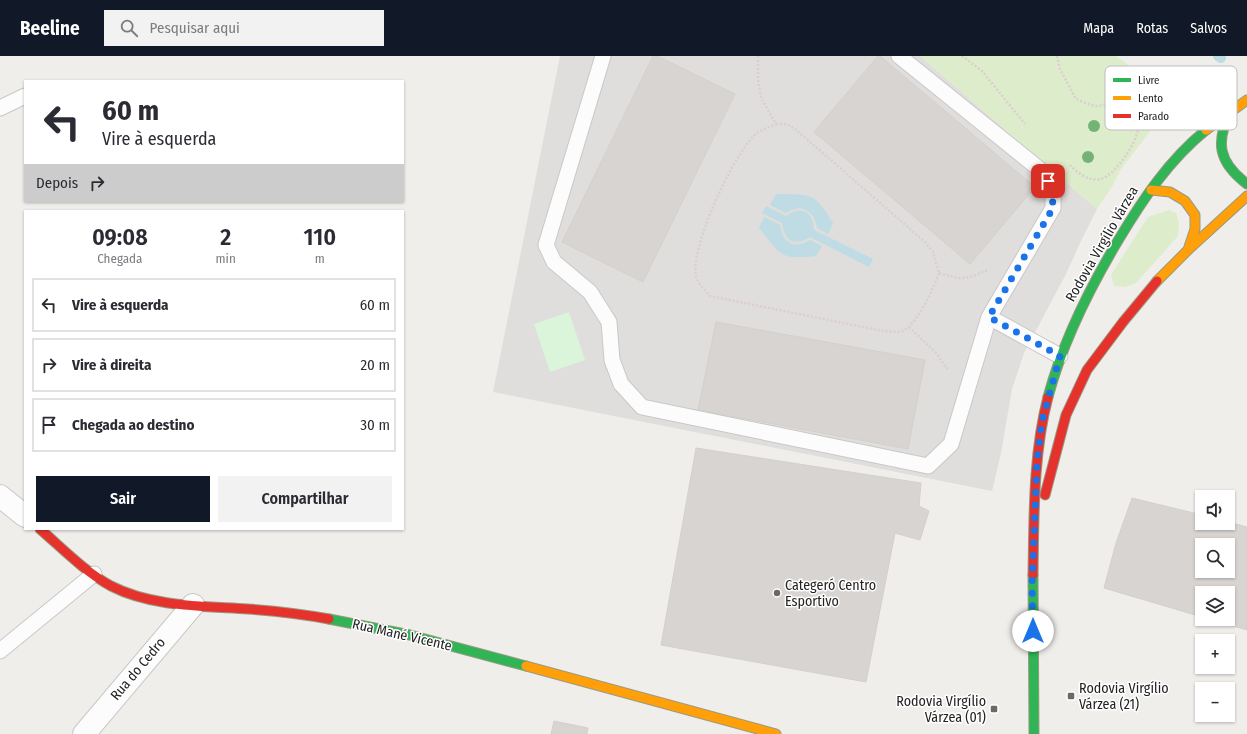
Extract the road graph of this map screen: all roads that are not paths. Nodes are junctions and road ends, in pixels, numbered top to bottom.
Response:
1 (603, 56) edge
2 (899, 56) edge
3 (24, 96) edge
4 (1247, 100) edge
5 (1237, 106) edge
6 (0, 108) edge
7 (1208, 130) edge
8 (1222, 130) edge
9 (1247, 184) edge
10 (1151, 190) junction
11 (1247, 196) edge
12 (1188, 250) junction
13 (989, 317) junction
14 (1060, 356) junction
15 (0, 496) edge
16 (24, 515) edge
17 (41, 530) edge
18 (1034, 535) junction
19 (94, 574) junction
20 (193, 605) junction
21 (0, 652) edge
22 (84, 734) edge
23 (776, 734) edge
24 (1034, 734) edge

1 - 13 lane
2 - 13 lane
3 - 6 lane
4 - 5 main road, Rodovia Virgílio Várzea
7 - 10 main road, Rodovia Virgílio Várzea
8 - 9 main road
10 - 12 main road
10 - 14 main road, Rodovia Virgílio Várzea
11 - 12 main road, Rodovia Virgílio Várzea
12 - 18 main road, Rodovia Virgílio Várzea
13 - 14 lane
14 - 18 main road, Rodovia Virgílio Várzea
15 - 16 street
17 - 19 main road, Rua Mané Vicente
18 - 24 main road, Rodovia Virgílio Várzea
19 - 20 main road, Rua Mané Vicente
19 - 21 lane
20 - 22 street, Rua do Cedro
20 - 23 main road, Rua Mané Vicente

